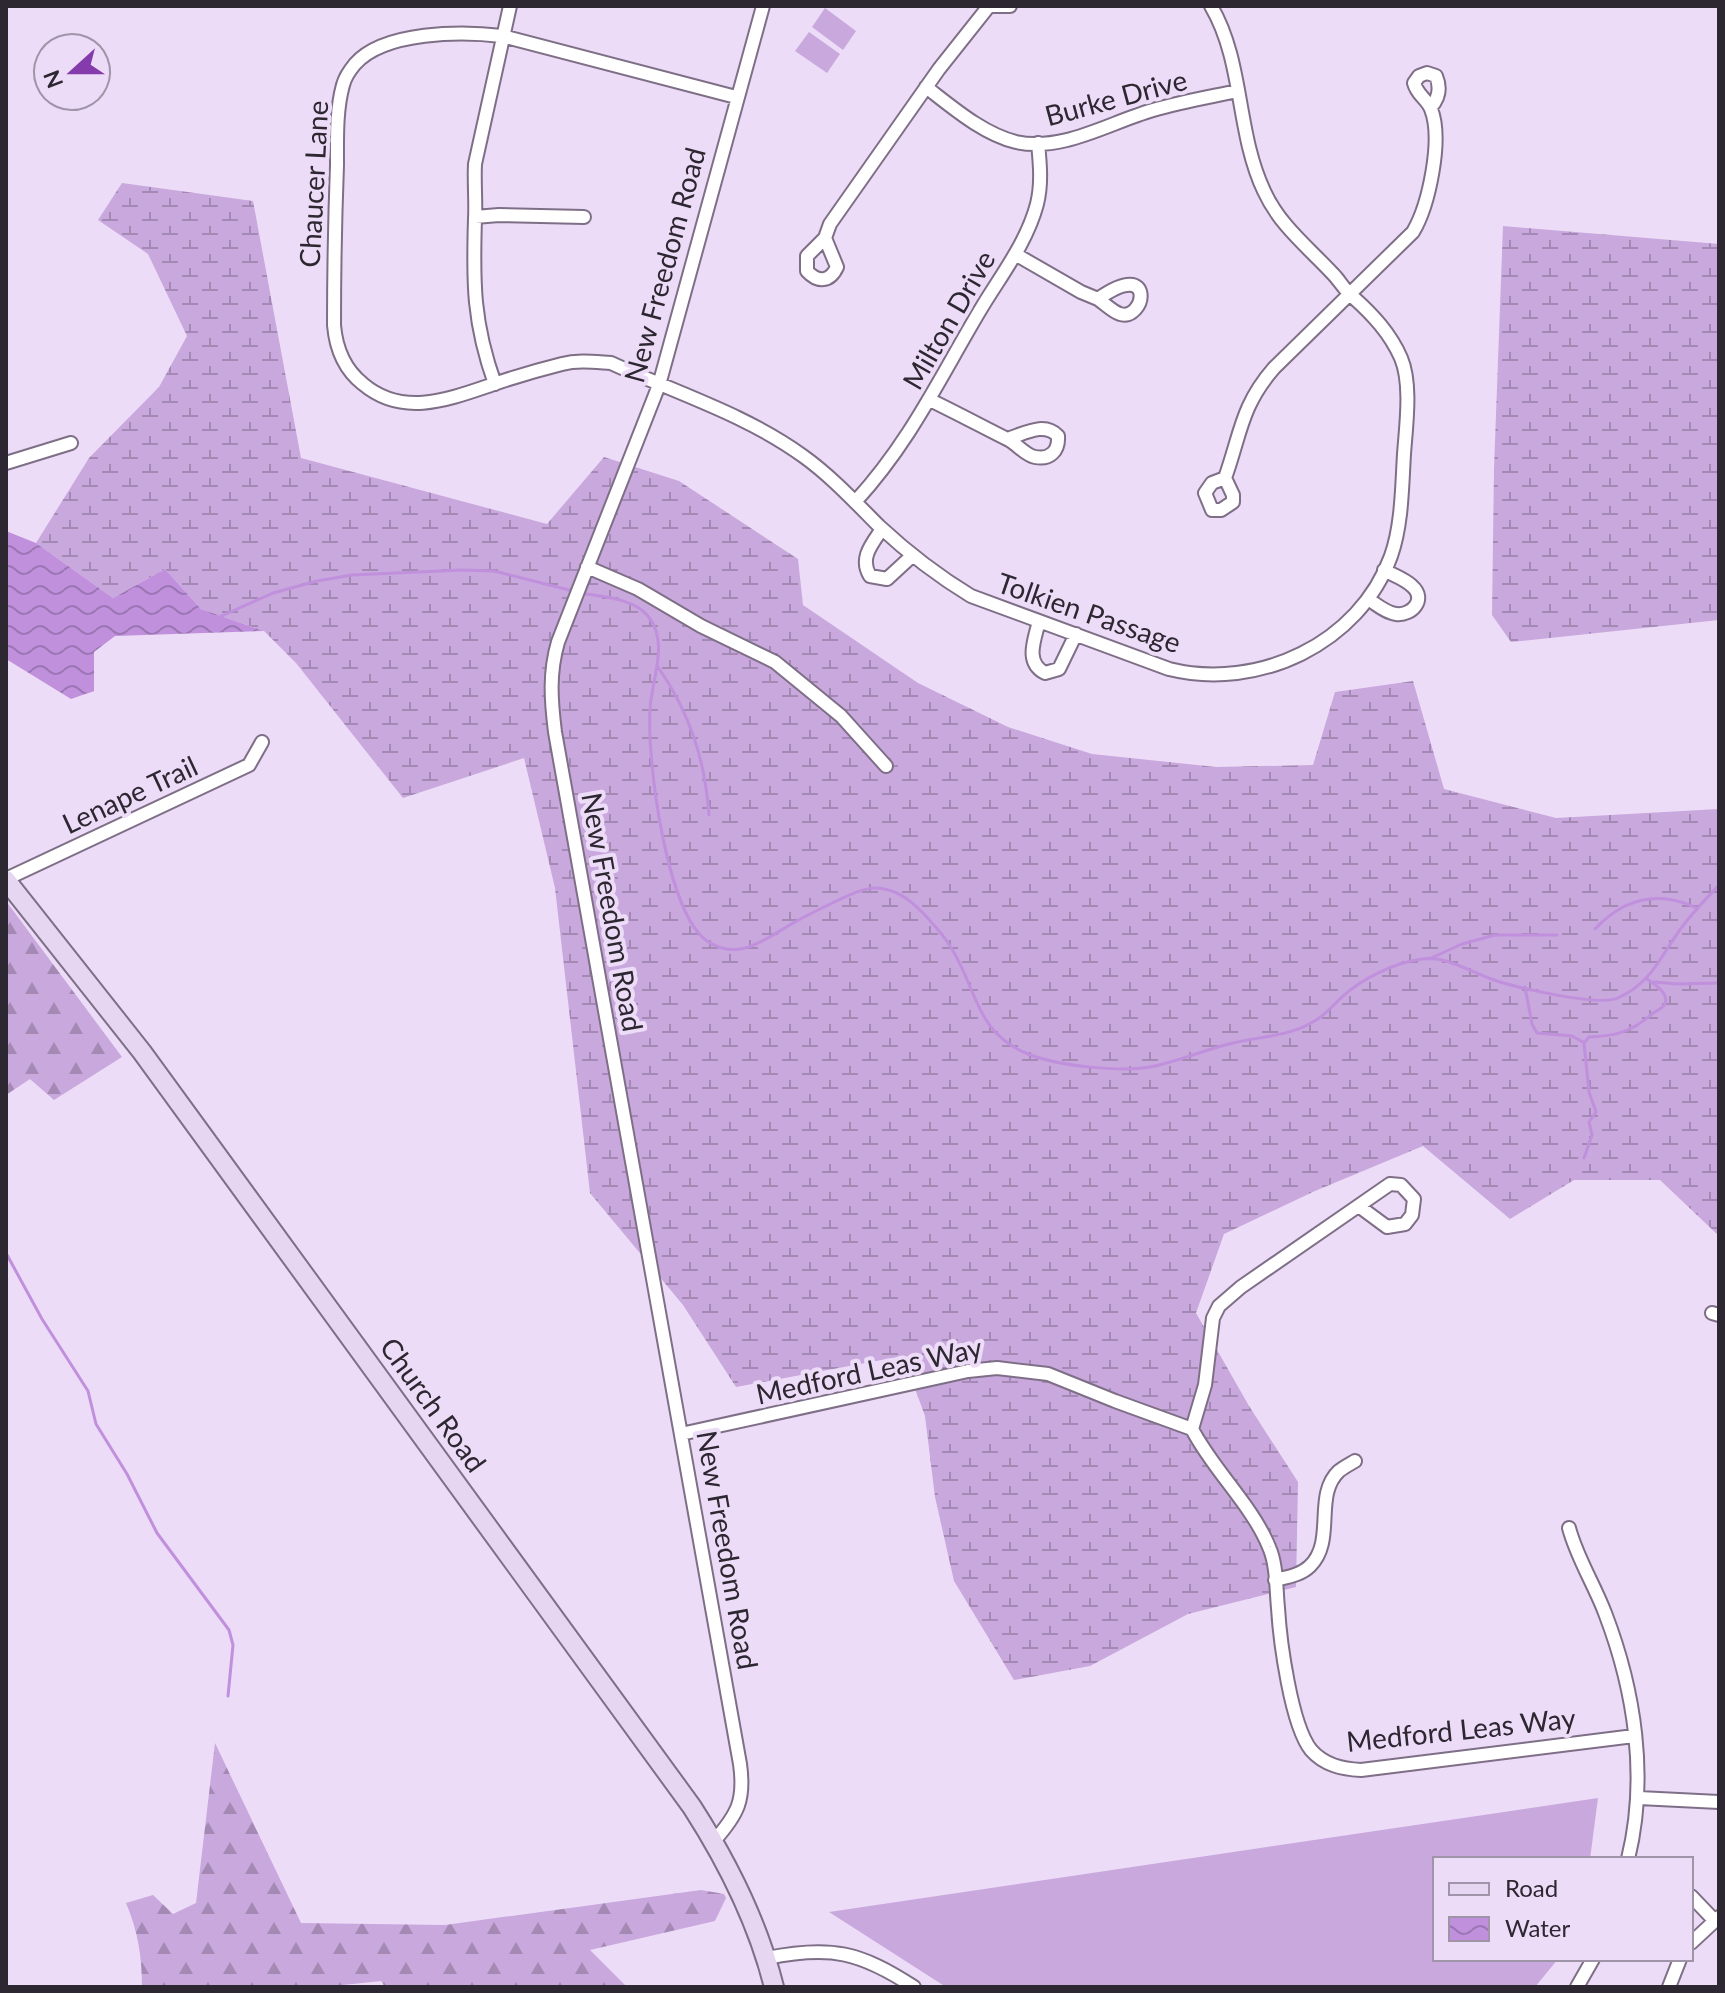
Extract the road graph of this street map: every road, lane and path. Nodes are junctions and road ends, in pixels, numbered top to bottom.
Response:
1 (510, 6) edge
2 (763, 6) edge
3 (989, 6) edge
4 (1010, 6) edge
5 (1211, 6) edge
6 (502, 36) junction
7 (926, 87) junction
8 (1237, 91) junction
9 (736, 97) junction
10 (1431, 107) dead end
11 (1038, 143) junction
12 (475, 217) junction
13 (584, 217) dead end
14 (825, 238) dead end
15 (1015, 254) junction
16 (1350, 295) junction
17 (1098, 299) dead end
18 (495, 384) junction
19 (659, 385) junction
20 (930, 400) junction
21 (1007, 439) dead end
22 (71, 443) dead end
23 (6, 463) edge
24 (1225, 478) dead end
25 (855, 502) junction
26 (882, 529) junction
27 (913, 555) junction
28 (1384, 570) junction
29 (584, 572) junction
30 (1368, 599) junction
31 (1039, 621) junction
32 (1076, 634) junction
33 (262, 742) dead end
34 (886, 766) dead end
35 (6, 879) edge
36 (1360, 1207) dead end
37 (1192, 1429) junction
38 (681, 1434) junction
39 (1355, 1461) dead end
40 (1569, 1528) dead end
41 (1275, 1580) junction
42 (1634, 1736) junction
43 (1639, 1798) junction
44 (1719, 1802) edge
45 (714, 1841) junction
46 (1628, 1857) edge
47 (1693, 1898) edge
48 (1717, 1918) edge
49 (1693, 1941) edge
50 (767, 1958) junction
51 (1592, 1961) edge
52 (1679, 1961) edge
53 (774, 1987) edge
54 (914, 1987) edge
55 (1577, 1987) edge
56 (1669, 1987) edge

1 - 6 street
2 - 9 street, New Freedom Road
3 - 4 street
3 - 7 street
5 - 8 street, Tolkien Passage
6 - 9 street, Chaucer Lane
6 - 12 street
6 - 18 street, Chaucer Lane
7 - 11 street, Burke Drive
7 - 14 street
8 - 11 street, Burke Drive
8 - 16 street, Tolkien Passage
9 - 19 street, New Freedom Road
10 - 16 street
11 - 15 street, Milton Drive
12 - 13 street
12 - 18 street
15 - 17 street
15 - 20 street, Milton Drive
16 - 24 street
16 - 28 street, Tolkien Passage
18 - 19 street, Chaucer Lane
19 - 25 street, Tolkien Passage
19 - 29 street, New Freedom Road
20 - 21 street
20 - 25 street, Milton Drive
22 - 23 street
25 - 26 street, Tolkien Passage
26 - 27 street, Tolkien Passage
26 - 27 street
27 - 31 street, Tolkien Passage
28 - 30 street, Tolkien Passage
28 - 30 street
29 - 34 street
29 - 38 street, New Freedom Road
30 - 32 street, Tolkien Passage
31 - 32 street, Tolkien Passage
31 - 32 street
33 - 35 street, Lenape Trail
35 - 45 main road, Church Road
36 - 37 street
37 - 38 street, Medford Leas Way
37 - 41 street, Medford Leas Way
38 - 45 street, New Freedom Road
39 - 41 street
40 - 42 street
41 - 42 street, Medford Leas Way
42 - 43 street
43 - 44 street
43 - 46 street
45 - 50 main road, Church Road
47 - 48 street
48 - 49 street
50 - 53 main road, Church Road
50 - 54 street
51 - 55 street
52 - 56 street

